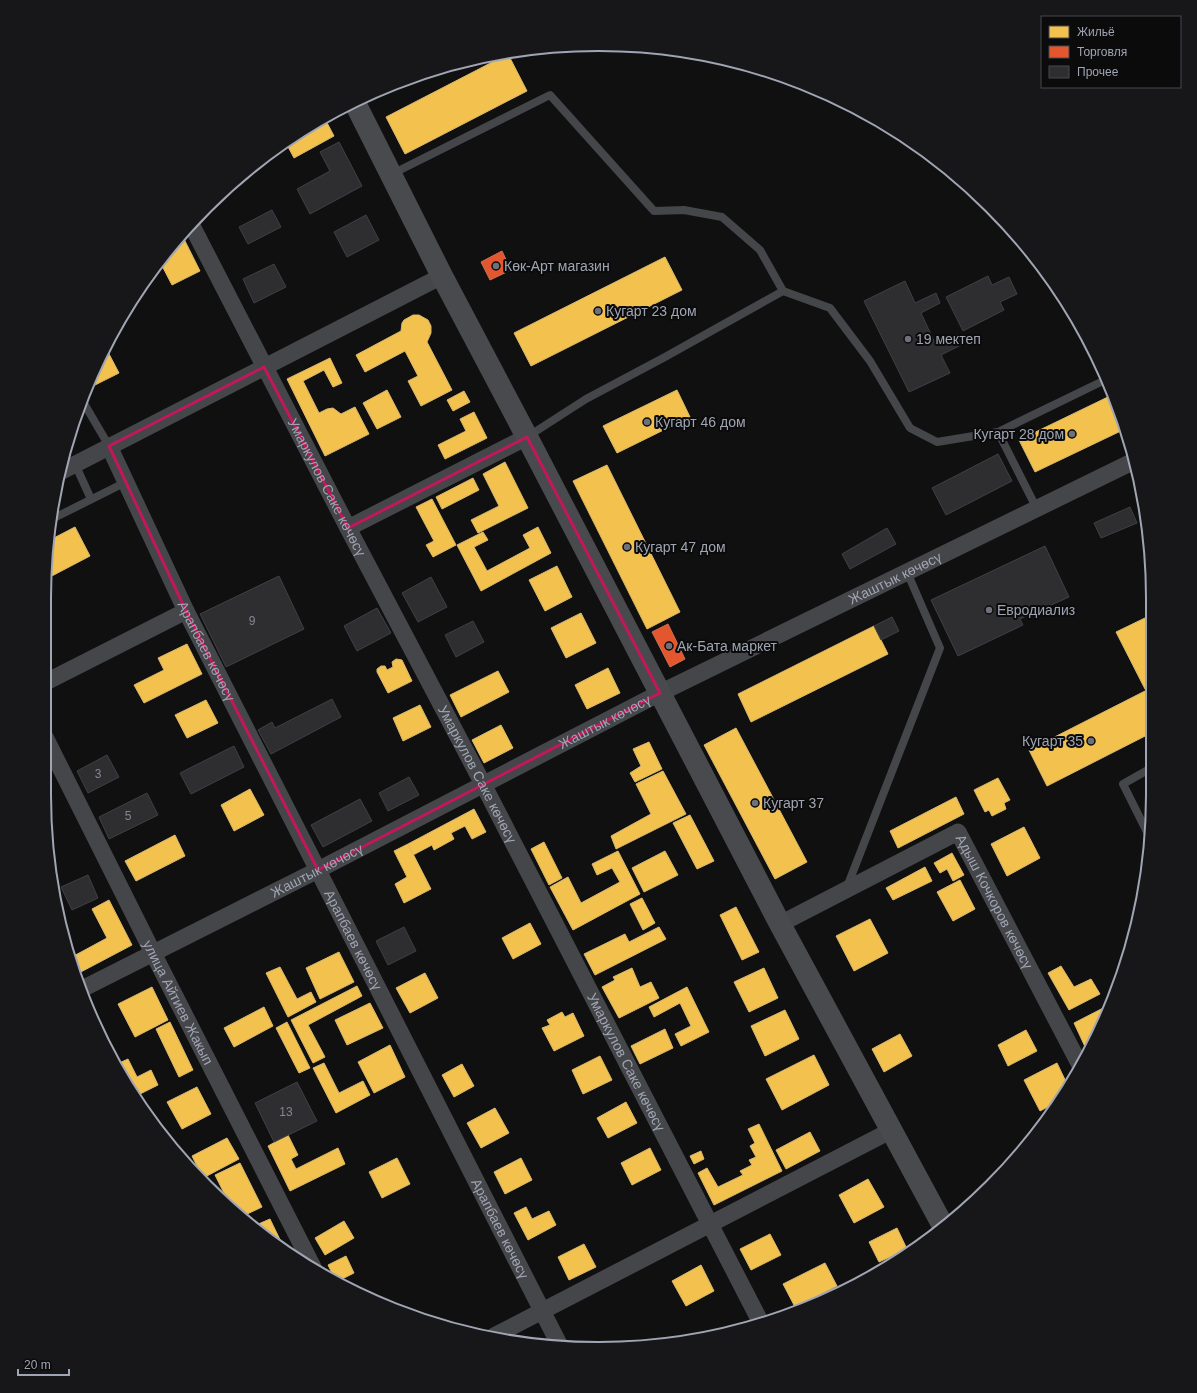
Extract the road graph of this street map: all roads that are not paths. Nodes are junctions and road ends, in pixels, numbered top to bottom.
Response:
1 (357, 107) edge
2 (391, 174) junction
3 (194, 230) edge
4 (442, 276) junction
5 (783, 291) junction
6 (264, 367) junction
7 (1101, 382) edge
8 (86, 407) edge
9 (998, 432) junction
10 (527, 437) junction
11 (109, 446) junction
12 (1129, 464) edge
13 (68, 467) edge
14 (126, 482) junction
15 (91, 499) junction
16 (1037, 508) junction
17 (58, 516) edge
18 (348, 528) junction
19 (907, 572) junction
20 (186, 611) junction
21 (51, 679) edge
22 (660, 693) junction
23 (51, 749) edge
24 (1146, 771) edge
25 (483, 784) junction
26 (1145, 828) edge
27 (318, 870) junction
28 (846, 890) junction
29 (780, 924) junction
30 (153, 953) junction
31 (86, 987) edge
32 (1077, 1060) edge
33 (892, 1130) junction
34 (941, 1222) edge
35 (710, 1224) junction
36 (309, 1259) edge
37 (542, 1311) junction
38 (758, 1318) edge
39 (501, 1332) edge
40 (557, 1340) edge

1 - 2 main road
2 - 4 main road
2 - 5 lane
3 - 6 street, Умаркулов Саке көчөсү
4 - 6 street
4 - 10 main road
5 - 9 lane
5 - 10 lane
6 - 11 street
6 - 18 street, Умаркулов Саке көчөсү
7 - 9 lane
8 - 11 lane
9 - 16 lane
10 - 18 street
10 - 22 main road
11 - 13 street
11 - 14 street, Арапбаев көчөсү
12 - 16 street, Жаштык көчөсү
13 - 15 lane
14 - 15 lane
14 - 20 street, Арапбаев көчөсү
15 - 17 lane
16 - 19 street, Жаштык көчөсү
18 - 25 street, Умаркулов Саке көчөсү
19 - 22 street, Жаштык көчөсү
19 - 28 lane
20 - 21 street
20 - 27 street, Арапбаев көчөсү
22 - 25 street, Жаштык көчөсү
22 - 29 main road
23 - 30 street, улица Айтиев Жакып
24 - 26 lane
25 - 27 street, Жаштык көчөсү
25 - 35 street, Умаркулов Саке көчөсү
27 - 30 street, Жаштык көчөсү
27 - 37 street, Арапбаев көчөсү
28 - 29 street, Адыш Кочкоров көчөсү
28 - 32 street, Адыш Кочкоров көчөсү
29 - 33 main road
30 - 31 street, Жаштык көчөсү
30 - 36 street, улица Айтиев Жакып
33 - 34 main road
33 - 35 street
35 - 37 street
35 - 38 street, Умаркулов Саке көчөсү
37 - 39 street
37 - 40 street, Арапбаев көчөсү

